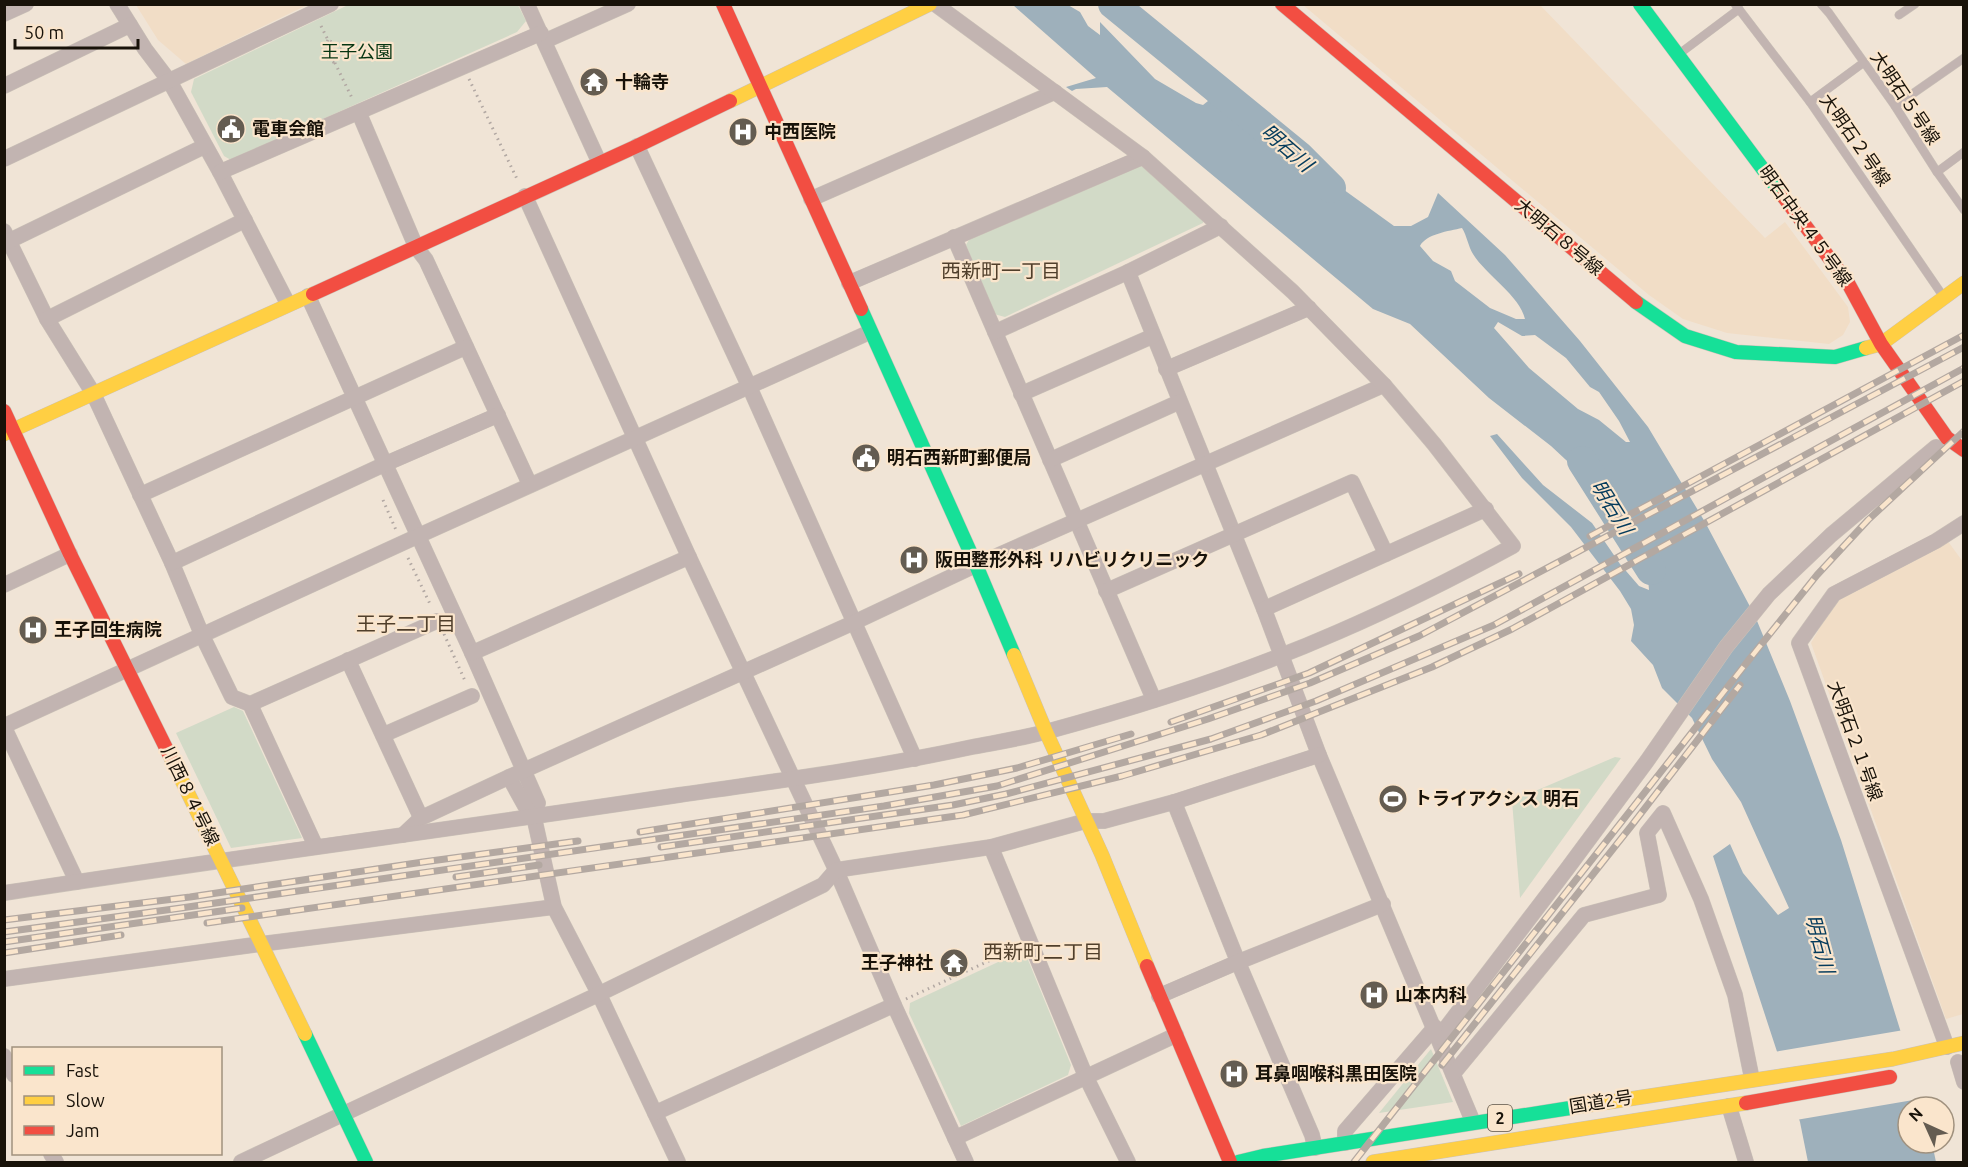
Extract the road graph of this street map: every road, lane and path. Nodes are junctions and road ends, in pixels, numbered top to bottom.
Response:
1 (26, 4) edge
2 (117, 4) edge
3 (331, 4) edge
4 (527, 4) edge
5 (628, 4) edge
6 (723, 4) edge
7 (933, 4) edge
8 (1282, 4) edge
9 (1640, 4) edge
10 (1821, 4) edge
11 (1915, 4) edge
12 (1737, 7) edge
13 (315, 12) junction
14 (4, 14) edge
15 (1899, 15) dead end
16 (130, 25) junction
17 (543, 37) junction
18 (328, 40) junction
19 (1678, 55) junction
20 (1964, 58) edge
21 (335, 63) junction
22 (1863, 63) junction
23 (463, 66) junction
24 (170, 82) junction
25 (4, 86) edge
26 (761, 88) junction
27 (1055, 92) junction
28 (1810, 102) junction
29 (1895, 106) junction
30 (359, 113) junction
31 (205, 146) junction
32 (636, 146) junction
33 (1964, 152) edge
34 (1143, 157) junction
35 (4, 159) edge
36 (599, 162) junction
37 (220, 172) junction
38 (1937, 172) junction
39 (525, 196) junction
40 (811, 200) junction
41 (1964, 210) edge
42 (245, 220) junction
43 (1221, 226) junction
44 (7, 236) edge
45 (954, 237) junction
46 (416, 247) junction
47 (1128, 272) junction
48 (1964, 283) edge
49 (849, 284) junction
50 (308, 296) junction
51 (1944, 297) junction
52 (288, 304) junction
53 (1309, 308) junction
54 (47, 319) junction
55 (870, 332) junction
56 (995, 332) junction
57 (1153, 336) junction
58 (1881, 344) junction
59 (466, 347) junction
60 (1166, 369) junction
61 (1384, 385) junction
62 (749, 386) junction
63 (93, 393) junction
64 (1021, 394) junction
65 (355, 398) junction
66 (1179, 402) junction
67 (4, 411) edge
68 (498, 415) junction
69 (9, 432) edge
70 (635, 437) junction
71 (1936, 447) dead end
72 (1964, 450) edge
73 (1050, 460) junction
74 (385, 464) junction
75 (1204, 464) junction
76 (530, 485) junction
77 (140, 495) junction
78 (1486, 509) junction
79 (1076, 522) junction
80 (1964, 523) edge
81 (1233, 534) junction
82 (418, 536) junction
83 (402, 543) junction
84 (70, 554) junction
85 (1386, 554) junction
86 (689, 557) junction
87 (172, 563) junction
88 (976, 566) junction
89 (4, 585) edge
90 (1106, 591) junction
91 (1264, 609) junction
92 (437, 621) junction
93 (855, 622) junction
94 (202, 635) junction
95 (472, 653) junction
96 (1282, 654) junction
97 (348, 660) junction
98 (127, 669) junction
99 (743, 672) junction
100 (472, 696) joint
101 (1154, 700) junction
102 (250, 704) junction
103 (4, 727) edge
104 (1046, 732) junction
105 (383, 735) junction
106 (1319, 755) junction
107 (915, 759) junction
108 (525, 770) junction
109 (509, 777) junction
110 (793, 778) junction
111 (1174, 802) junction
112 (534, 817) junction
113 (421, 818) junction
114 (1086, 821) junction
115 (403, 835) junction
116 (991, 847) junction
117 (316, 848) junction
118 (221, 860) junction
119 (836, 870) junction
120 (77, 882) junction
121 (4, 893) edge
122 (1383, 904) junction
123 (554, 907) junction
124 (1029, 942) junction
125 (261, 944) junction
126 (1238, 962) junction
127 (4, 978) edge
128 (599, 994) junction
129 (1159, 996) junction
130 (894, 1005) junction
131 (1437, 1032) junction
132 (1176, 1035) junction
133 (1964, 1043) edge
134 (1943, 1048) junction
135 (4, 1056) edge
136 (1955, 1063) edge
137 (12, 1071) edge
138 (1453, 1074) junction
139 (1902, 1075) dead end
140 (1086, 1077) junction
141 (1758, 1079) junction
142 (1964, 1082) edge
143 (1729, 1106) junction
144 (655, 1113) junction
145 (343, 1114) junction
146 (1473, 1122) junction
147 (954, 1138) junction
148 (1345, 1143) junction
149 (1484, 1144) junction
150 (1315, 1148) junction
151 (241, 1162) edge
152 (366, 1162) edge
153 (678, 1162) edge
154 (966, 1162) edge
155 (1128, 1162) edge
156 (1230, 1162) edge
157 (1238, 1162) edge
158 (1373, 1162) edge
159 (1492, 1162) edge
160 (1746, 1162) edge

1 - 14 street
2 - 16 street
3 - 13 street
4 - 17 street
5 - 17 street
6 - 26 main road
7 - 26 main road
7 - 27 street
8 - 58 main road, 大明石８号線
9 - 19 main road, 明石中央４５号線
10 - 22 lane, 大明石５号線
11 - 15 lane
12 - 19 lane
12 - 28 lane, 大明石２号線
13 - 18 path
13 - 24 street
16 - 24 street
16 - 25 street
17 - 23 street
17 - 36 street
18 - 21 path
18 - 21 path
19 - 58 main road, 明石中央４５号線
20 - 29 lane
21 - 30 path
22 - 28 lane
22 - 29 lane, 大明石５号線
23 - 30 street
23 - 39 path
24 - 31 street
24 - 35 street
26 - 32 main road
26 - 40 main road
27 - 34 street
27 - 40 street
28 - 51 lane, 大明石２号線
29 - 38 lane, 大明石５号線
30 - 37 street
30 - 46 street
31 - 37 street
31 - 44 street
32 - 36 main road
32 - 62 street
33 - 38 lane
34 - 43 street
34 - 45 street
36 - 39 main road
37 - 42 street
38 - 41 lane, 大明石５号線
39 - 46 main road
39 - 70 street
40 - 49 main road
42 - 52 street
42 - 54 street
43 - 47 street
43 - 53 street
44 - 54 street
45 - 49 street
45 - 56 street
46 - 50 main road
46 - 59 street
47 - 56 street
47 - 57 street
48 - 51 main road
49 - 55 main road
50 - 52 main road
50 - 65 street
51 - 58 main road
52 - 63 main road
53 - 60 street
53 - 61 street
54 - 63 street
55 - 62 street
55 - 88 main road
56 - 64 street
57 - 60 street
57 - 64 street
58 - 72 main road, 明石中央４５号線
59 - 65 street
59 - 68 street
60 - 66 street
61 - 75 street
61 - 78 street
62 - 70 street
62 - 93 street
63 - 69 main road
63 - 77 street
64 - 73 street
65 - 74 street
65 - 77 street
66 - 73 street
66 - 75 street
67 - 69 main road, 川西８４号線
68 - 74 street
68 - 76 street
69 - 84 main road, 川西８４号線
70 - 76 street
70 - 86 street
71 - 131 street
73 - 79 street
74 - 82 street
74 - 87 street
75 - 79 street
75 - 81 street
76 - 82 street
77 - 87 street
78 - 85 street
78 - 96 street
79 - 88 street
79 - 90 street
80 - 134 street, 大明石２１号線
81 - 85 street
81 - 90 street
81 - 91 street
82 - 83 street
82 - 95 street
83 - 92 path
83 - 94 street
84 - 89 street
84 - 98 main road, 川西８４号線
85 - 91 street
86 - 95 street
86 - 99 street
87 - 94 street
88 - 93 street
88 - 104 main road
90 - 101 street
91 - 96 street
92 - 97 street
92 - 100 path
93 - 99 street
93 - 107 street
94 - 98 street
94 - 102 street
95 - 108 street
96 - 101 street
96 - 106 street
97 - 102 street
97 - 105 street
98 - 103 street
98 - 118 main road, 川西８４号線
99 - 108 street
99 - 110 street
100 - 105 street
101 - 104 street
102 - 117 street
103 - 120 street
104 - 107 street
104 - 114 main road
105 - 113 street
106 - 111 street
106 - 122 street
107 - 110 street
108 - 109 street
108 - 112 street
109 - 112 street
109 - 113 street
110 - 112 street
110 - 119 street
111 - 114 street
111 - 126 street
112 - 115 street
112 - 123 street
113 - 115 street
114 - 116 street
114 - 129 main road
115 - 117 street
116 - 119 street
116 - 124 street
117 - 118 street
118 - 120 street
118 - 125 main road, 川西８４号線
119 - 128 street
119 - 130 street
120 - 121 street
122 - 126 street
122 - 131 street
123 - 125 street
123 - 128 street
124 - 130 path
124 - 140 street
125 - 127 street
125 - 145 main road, 川西８４号線
126 - 129 street
126 - 150 street
128 - 144 street
128 - 145 street
129 - 132 main road
130 - 144 street
130 - 147 street
131 - 138 street
131 - 148 street
132 - 140 street
132 - 156 main road
133 - 134 main road, 国道2号 / 2
134 - 141 main road, 国道2号 / 2
135 - 137 street
136 - 142 street
138 - 141 street
138 - 146 street
139 - 143 main road, 国道2号 / 2
140 - 147 street
140 - 155 street
141 - 146 main road, 国道2号 / 2
143 - 149 main road, 国道2号 / 2
143 - 160 street
144 - 153 street
145 - 151 street
145 - 152 main road, 川西８４号線
146 - 148 main road, 国道2号 / 2
147 - 154 street
148 - 150 main road, 国道2号 / 2
149 - 158 main road, 国道2号 / 2
149 - 159 street
150 - 157 main road, 国道2号 / 2

